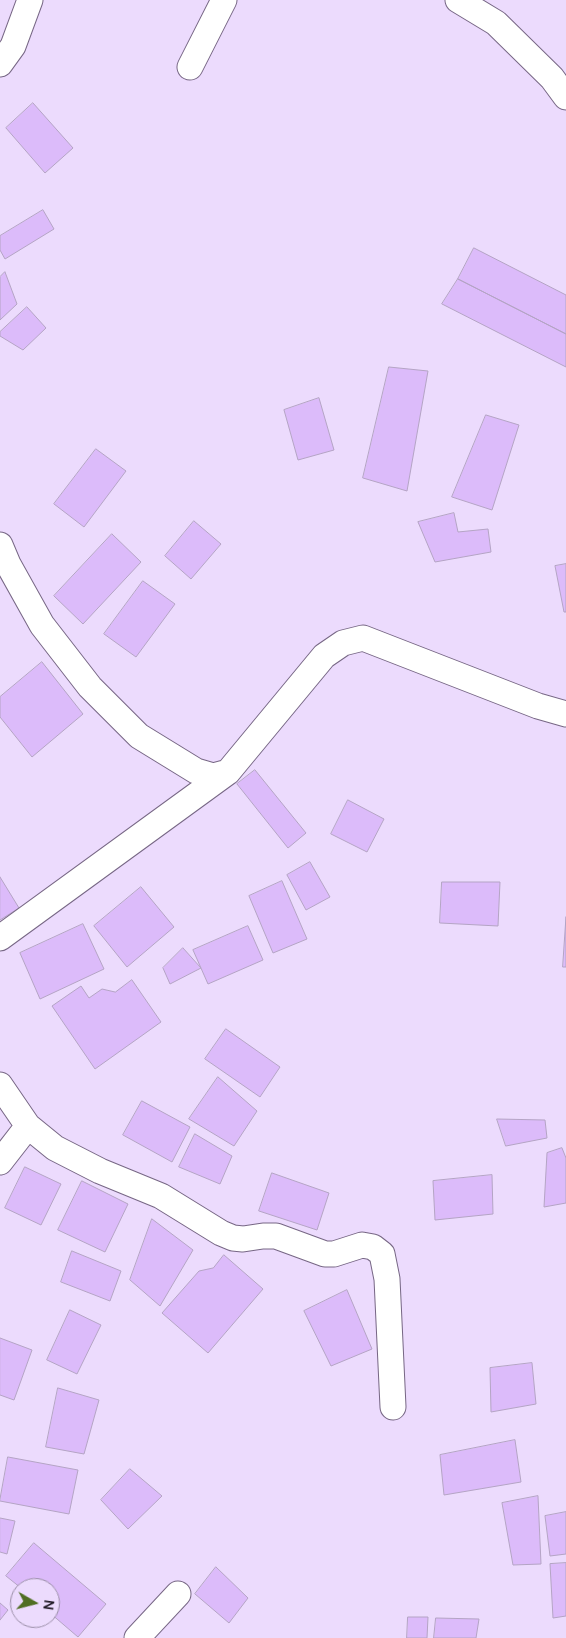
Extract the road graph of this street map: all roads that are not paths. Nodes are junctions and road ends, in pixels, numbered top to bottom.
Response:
1 (30, 0) edge
2 (224, 0) edge
3 (458, 0) edge
4 (0, 64) edge
5 (190, 67) dead end
6 (566, 97) edge
7 (0, 545) edge
8 (566, 714) edge
9 (228, 772) junction
10 (0, 938) edge
11 (0, 1085) edge
12 (28, 1126) junction
13 (0, 1162) edge
14 (393, 1407) dead end
15 (178, 1594) dead end
16 (137, 1638) edge

1 - 4 street
2 - 5 street
3 - 6 street
7 - 9 street
8 - 9 street
9 - 10 street
11 - 12 street
12 - 13 street
12 - 14 street
15 - 16 street

